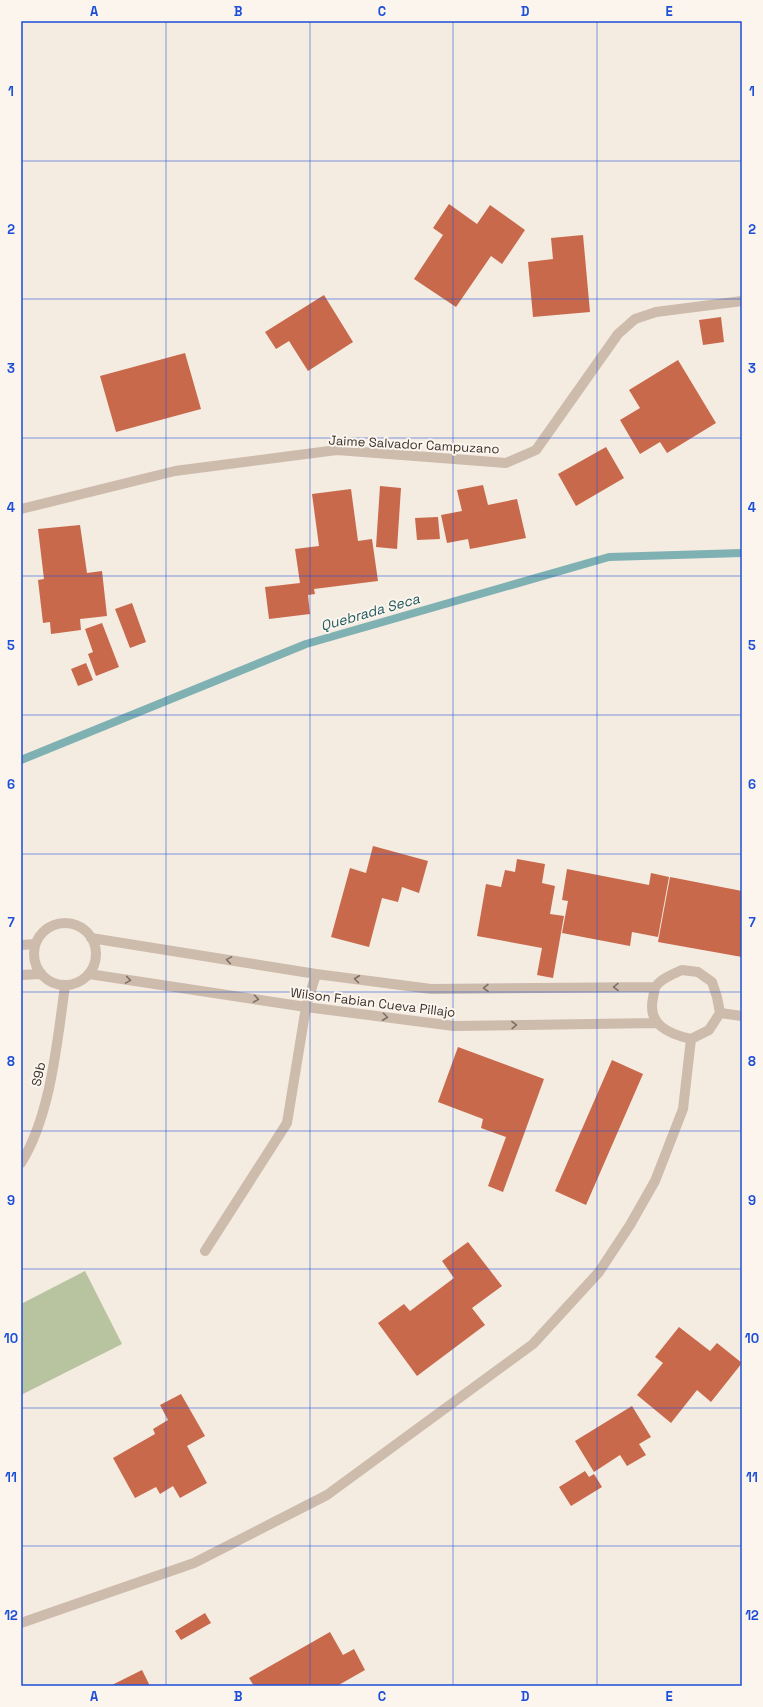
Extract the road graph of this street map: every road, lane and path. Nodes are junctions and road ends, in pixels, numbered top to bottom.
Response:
1 (742, 301) edge
2 (21, 509) edge
3 (91, 938) junction
4 (35, 944) junction
5 (21, 945) edge
6 (41, 974) junction
7 (89, 974) junction
8 (316, 974) junction
9 (21, 975) edge
10 (65, 986) junction
11 (656, 987) junction
12 (306, 1007) junction
13 (720, 1013) junction
14 (742, 1016) edge
15 (656, 1023) junction
16 (691, 1040) junction
17 (21, 1163) edge
18 (205, 1252) dead end
19 (21, 1623) edge

1 - 2 street, Jaime Salvador Campuzano
3 - 4 street
3 - 7 street
8 -> 3 street, Wilson Fabian Cueva Pillajo
4 - 5 street
4 - 6 street
6 - 9 street
6 - 10 street
7 - 10 street
7 -> 12 street, Wilson Fabian Cueva Pillajo
11 -> 8 street, Wilson Fabian Cueva Pillajo
8 - 12 street
10 - 17 street, S9b
11 - 13 street
11 - 15 street
12 -> 15 street, Wilson Fabian Cueva Pillajo
12 - 18 street
13 - 14 street
13 - 16 street
15 - 16 street
16 - 19 street

